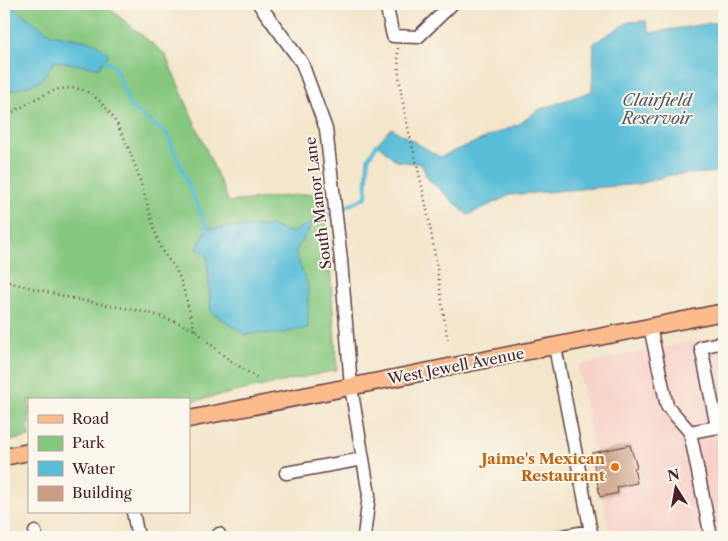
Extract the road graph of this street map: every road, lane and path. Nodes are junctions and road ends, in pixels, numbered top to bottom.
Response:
1 (259, 4) edge
2 (386, 4) edge
3 (452, 4) edge
4 (396, 36) junction
5 (4, 116) edge
6 (4, 281) edge
7 (724, 312) edge
8 (650, 327) junction
9 (195, 330) junction
10 (448, 342) dead end
11 (724, 342) edge
12 (555, 346) junction
13 (258, 379) dead end
14 (351, 386) junction
15 (190, 419) edge
16 (721, 426) edge
17 (690, 432) junction
18 (28, 452) edge
19 (4, 457) edge
20 (363, 459) junction
21 (286, 473) dead end
22 (133, 514) edge
23 (592, 534) edge
24 (138, 537) edge
25 (364, 537) edge
26 (558, 537) edge
27 (711, 537) edge

1 - 14 street, South Manor Lane
2 - 4 street
3 - 4 street
4 - 10 path
5 - 9 path
6 - 9 path
7 - 8 main road, West Jewell Avenue
8 - 12 main road, West Jewell Avenue
8 - 17 street
9 - 13 path
11 - 16 street
12 - 14 main road, West Jewell Avenue
12 - 23 street
14 - 15 main road, West Jewell Avenue
14 - 20 street, South Manor Lane
16 - 17 street
17 - 27 street
18 - 19 main road
20 - 21 street
20 - 25 street, South Manor Lane
22 - 24 street
23 - 26 street

